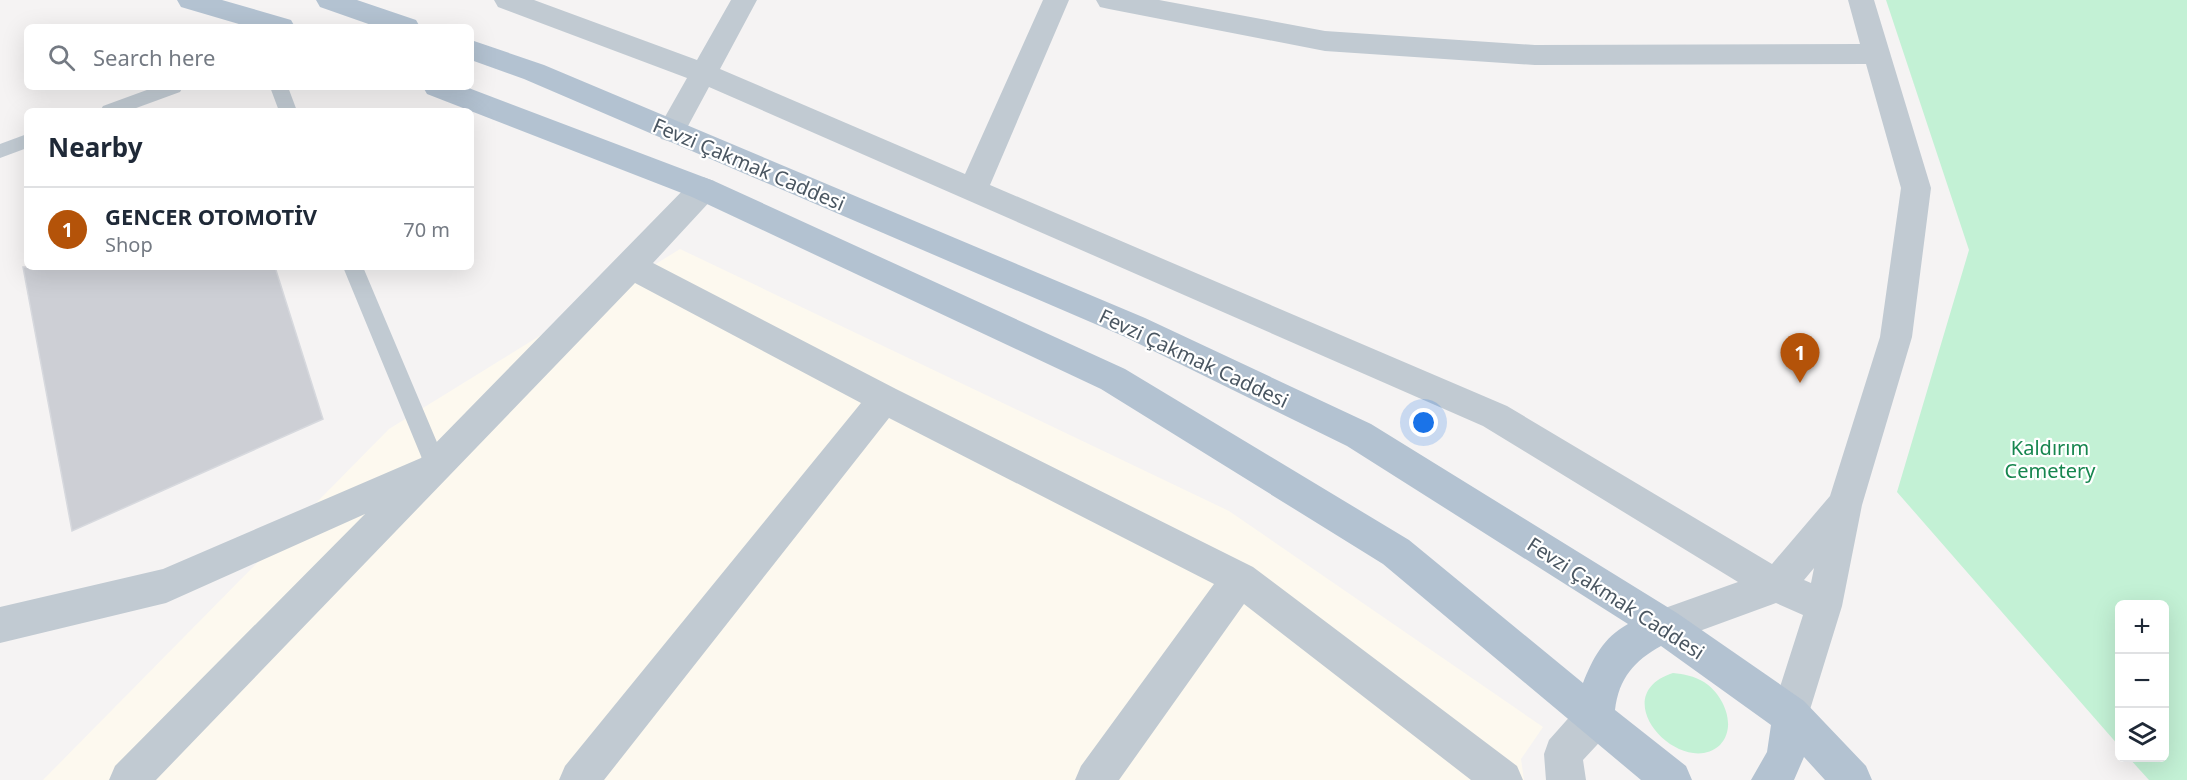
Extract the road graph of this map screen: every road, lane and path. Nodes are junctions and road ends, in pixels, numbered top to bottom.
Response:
1 (190, 0) edge
2 (329, 0) edge
3 (507, 0) edge
4 (744, 0) edge
5 (1056, 0) edge
6 (1109, 0) edge
7 (1862, 0) edge
8 (271, 24) edge
9 (397, 24) edge
10 (474, 51) edge
11 (1877, 54) junction
12 (703, 73) junction
13 (166, 90) edge
14 (280, 90) edge
15 (445, 90) edge
16 (117, 108) edge
17 (287, 108) edge
18 (671, 131) junction
19 (24, 142) edge
20 (0, 151) edge
21 (703, 189) junction
22 (973, 190) junction
23 (631, 266) junction
24 (354, 270) edge
25 (884, 399) junction
26 (436, 466) junction
27 (1845, 505) junction
28 (1240, 579) junction
29 (1776, 586) junction
30 (1824, 606) junction
31 (0, 625) edge
32 (1664, 626) junction
33 (1790, 715) junction
34 (1595, 718) junction
35 (129, 780) edge
36 (579, 780) edge
37 (1095, 780) edge
38 (1503, 780) edge
39 (1566, 780) edge
40 (1672, 780) edge
41 (1771, 780) edge
42 (1852, 780) edge

1 - 8 main road
2 - 9 main road
3 - 12 street
4 - 12 street
5 - 22 street
6 - 11 street
7 - 11 street
10 - 18 main road, Fevzi Çakmak Caddesi
11 - 27 street
12 - 18 street
12 - 22 street
13 - 16 lane
14 - 17 lane
15 - 21 main road, Fevzi Çakmak Caddesi
18 - 32 main road, Fevzi Çakmak Caddesi
19 - 20 lane
21 - 23 street
21 - 34 main road, Fevzi Çakmak Caddesi
22 - 29 street
23 - 25 street
23 - 26 street
24 - 26 lane
25 - 28 street
25 - 36 street
26 - 31 street
26 - 35 street
27 - 29 street
27 - 30 street
28 - 37 street
28 - 38 street
29 - 30 street
29 - 32 street
30 - 33 street
32 - 33 main road, Fevzi Çakmak Caddesi
32 - 34 main road
33 - 41 main road
33 - 42 main road, Fevzi Çakmak Caddesi
34 - 39 street
34 - 40 main road, Fevzi Çakmak Caddesi

